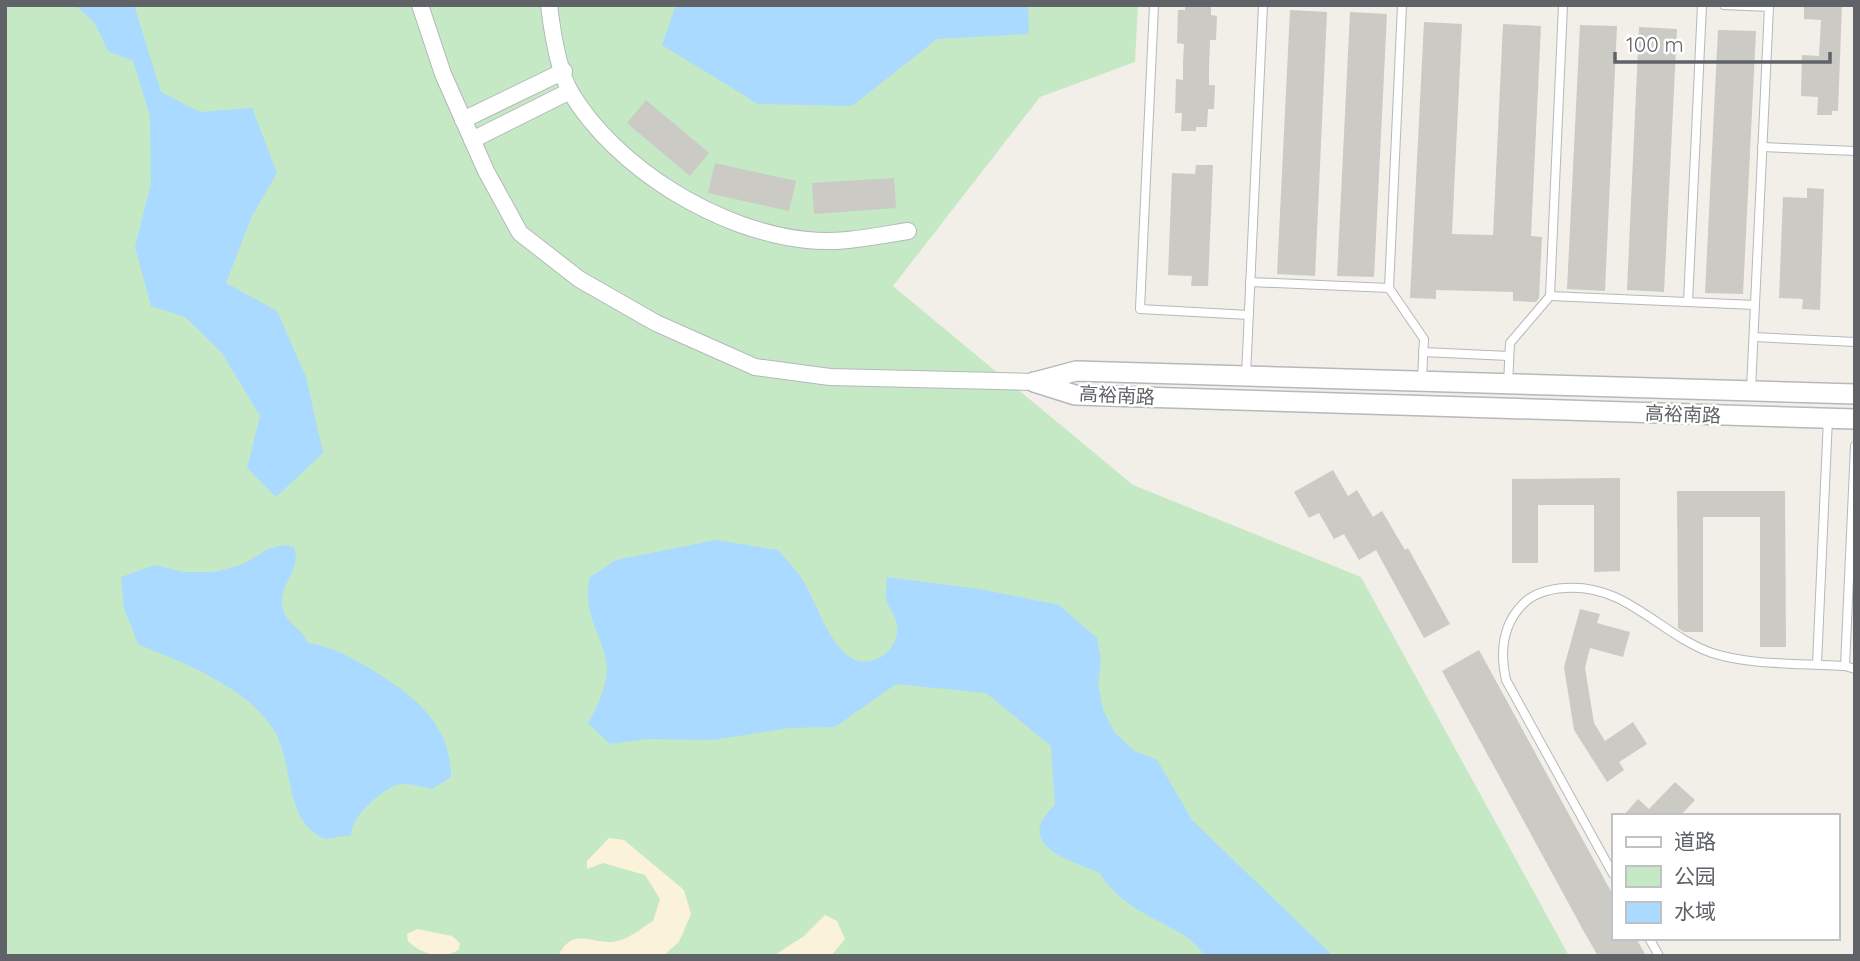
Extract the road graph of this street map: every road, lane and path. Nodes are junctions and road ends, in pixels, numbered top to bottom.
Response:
1 (420, 5) edge
2 (549, 5) edge
3 (1154, 5) edge
4 (1264, 5) edge
5 (1402, 5) edge
6 (1563, 5) edge
7 (1702, 5) edge
8 (1724, 5) edge
9 (564, 71) junction
10 (570, 91) junction
11 (463, 120) junction
12 (472, 140) junction
13 (1762, 147) junction
14 (1855, 151) edge
15 (908, 232) dead end
16 (1250, 282) junction
17 (1389, 288) junction
18 (1550, 296) junction
19 (1688, 302) junction
20 (1755, 305) junction
21 (1249, 315) junction
22 (1754, 338) junction
23 (1855, 342) edge
24 (1423, 352) junction
25 (1509, 356) junction
26 (1246, 376) junction
27 (1422, 381) junction
28 (1034, 382) junction
29 (1508, 384) junction
30 (1751, 391) junction
31 (1855, 394) edge
32 (1828, 418) junction
33 (1855, 419) edge
34 (1855, 446) edge
35 (1817, 664) junction
36 (1845, 666) junction
37 (1855, 669) edge
38 (1612, 872) edge
39 (1650, 940) edge
40 (1659, 956) edge

1 - 11 street
2 - 9 street
3 - 21 lane
4 - 16 lane
5 - 17 lane
6 - 18 lane
7 - 19 lane
8 - 13 lane
9 - 10 street
9 - 11 street
10 - 12 street
10 - 15 street
11 - 12 street
12 - 28 street
13 - 14 lane
13 - 20 lane
16 - 17 lane
16 - 21 lane
17 - 24 lane
18 - 19 lane
18 - 25 lane
19 - 20 lane
20 - 22 lane
21 - 26 lane
22 - 23 lane
22 - 30 lane
24 - 25 lane
24 - 27 lane
25 - 29 lane
26 - 27 street, 高裕南路
26 - 28 street, 高裕南路
27 - 29 street, 高裕南路
28 - 32 street, 高裕南路
29 - 30 street, 高裕南路
30 - 31 street, 高裕南路
32 - 33 street, 高裕南路
32 - 35 lane
34 - 36 lane
35 - 36 lane
35 - 38 lane
36 - 37 lane
39 - 40 lane

